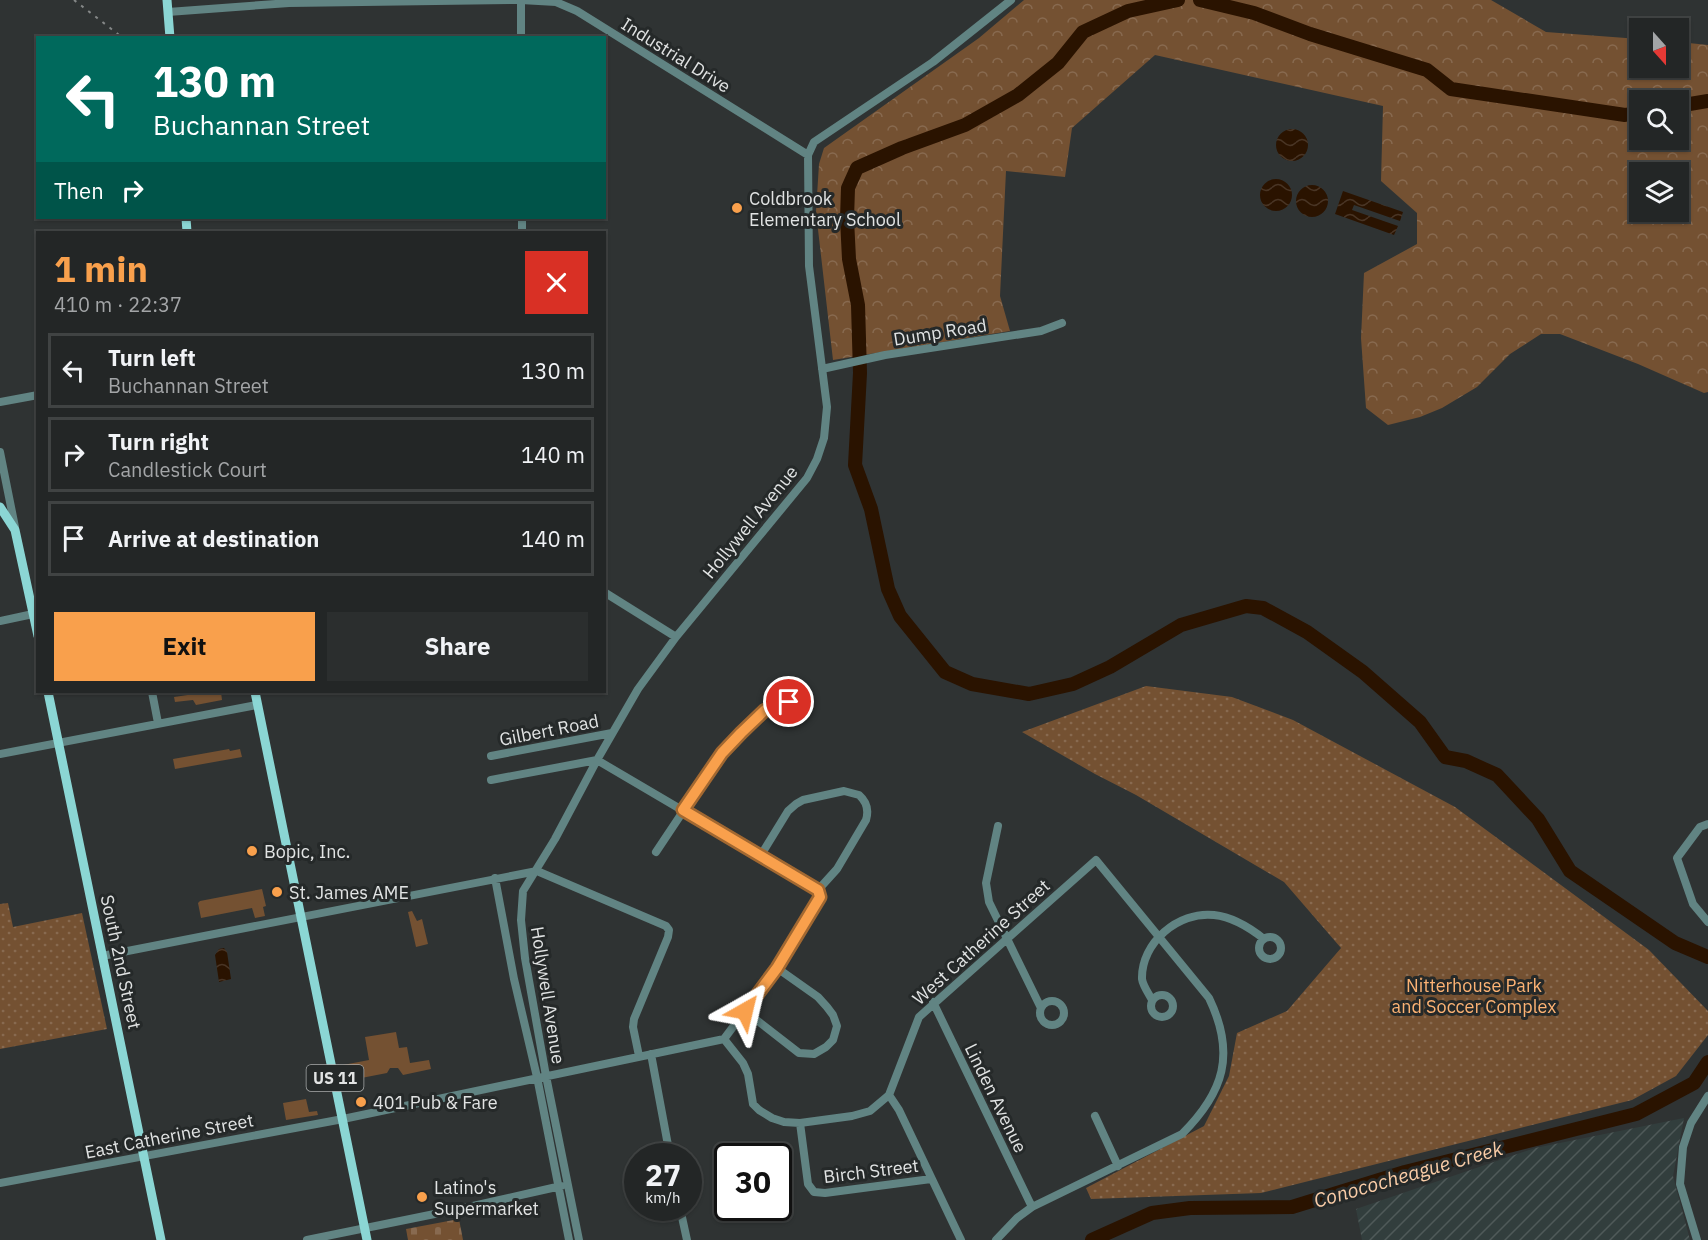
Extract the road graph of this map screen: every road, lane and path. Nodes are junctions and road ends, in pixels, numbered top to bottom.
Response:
1 (167, 0) edge
2 (520, 0) edge
3 (1011, 0) edge
4 (168, 12) junction
5 (170, 36) edge
6 (521, 36) edge
7 (808, 155) junction
8 (1062, 323) dead end
9 (822, 369) junction
10 (36, 395) edge
11 (0, 402) edge
12 (0, 452) edge
13 (0, 507) edge
14 (15, 530) junction
15 (606, 593) edge
16 (35, 614) edge
17 (0, 621) edge
18 (676, 637) junction
19 (48, 693) edge
20 (152, 693) edge
21 (255, 693) edge
22 (789, 702) dead end
23 (257, 705) junction
24 (158, 723) junction
25 (612, 734) junction
26 (59, 742) junction
27 (0, 754) edge
28 (491, 756) dead end
29 (597, 760) junction
30 (491, 780) dead end
31 (683, 810) junction
32 (1708, 824) edge
33 (998, 826) dead end
34 (656, 852) dead end
35 (761, 855) junction
36 (537, 871) junction
37 (495, 878) junction
38 (819, 894) junction
39 (302, 917) junction
40 (1708, 922) edge
41 (1158, 936) junction
42 (1007, 938) junction
43 (1264, 939) dead end
44 (102, 956) junction
45 (777, 968) junction
46 (1152, 1000) dead end
47 (933, 1002) junction
48 (1041, 1008) dead end
49 (745, 1011) junction
50 (724, 1039) junction
51 (651, 1054) junction
52 (639, 1056) junction
53 (541, 1077) junction
54 (889, 1095) junction
55 (1708, 1096) edge
56 (1095, 1116) dead end
57 (344, 1119) junction
58 (800, 1123) junction
59 (668, 1143) edge
60 (144, 1156) junction
61 (1118, 1166) junction
62 (931, 1179) junction
63 (0, 1183) edge
64 (568, 1185) junction
65 (558, 1186) junction
66 (1032, 1207) junction
67 (683, 1221) edge
68 (365, 1228) junction
69 (161, 1240) edge
70 (307, 1240) edge
71 (367, 1240) edge
72 (569, 1240) edge
73 (579, 1240) edge
74 (687, 1240) edge
75 (961, 1240) edge
76 (996, 1240) edge
77 (1697, 1240) edge

1 - 4 main road
2 - 4 street, Industrial Drive
2 - 6 street
2 - 7 street, Industrial Drive
3 - 7 street
4 - 5 main road
7 - 9 street, Hollywell Avenue
8 - 9 street, Dump Road
9 - 18 street, Hollywell Avenue
10 - 11 street
12 - 14 street
13 - 14 main road
14 - 16 main road
15 - 18 street
16 - 17 street
18 - 25 street, Hollywell Avenue
19 - 26 main road, South 2nd Street
20 - 24 street
21 - 23 main road, US 11
22 - 31 street
23 - 24 street
23 - 39 main road, US 11
24 - 26 street
25 - 28 street, Gilbert Road
25 - 29 street, Hollywell Avenue
26 - 27 street
26 - 44 main road, South 2nd Street
29 - 30 street
29 - 31 street
29 - 36 street, Hollywell Avenue
31 - 34 street
31 - 35 street
32 - 40 street
33 - 42 street
35 - 38 street
35 - 38 street
36 - 37 street
36 - 52 street
36 - 53 street, Hollywell Avenue
37 - 39 street
37 - 53 street
38 - 45 street
39 - 44 street
39 - 57 main road, US 11
41 - 42 street, West Catherine Street
41 - 43 street
41 - 46 street
41 - 61 street
42 - 47 street, West Catherine Street
42 - 48 street
44 - 60 main road, South 2nd Street
45 - 49 street
45 - 49 street
47 - 54 street, West Catherine Street
47 - 66 street, Linden Avenue
49 - 50 street
50 - 51 street
50 - 58 street
51 - 52 street
51 - 59 street
52 - 53 street
53 - 57 street
53 - 64 street
53 - 65 street
54 - 58 street
54 - 62 street
55 - 77 street
56 - 61 street
57 - 60 street, East Catherine Street
57 - 68 main road, US 11
58 - 62 street, Birch Street
60 - 63 street, East Catherine Street
60 - 69 main road, South 2nd Street
61 - 66 street
62 - 75 street
64 - 65 street
64 - 73 street
65 - 68 street
65 - 72 street
66 - 76 street
67 - 74 street
68 - 70 street
68 - 71 main road, US 11

